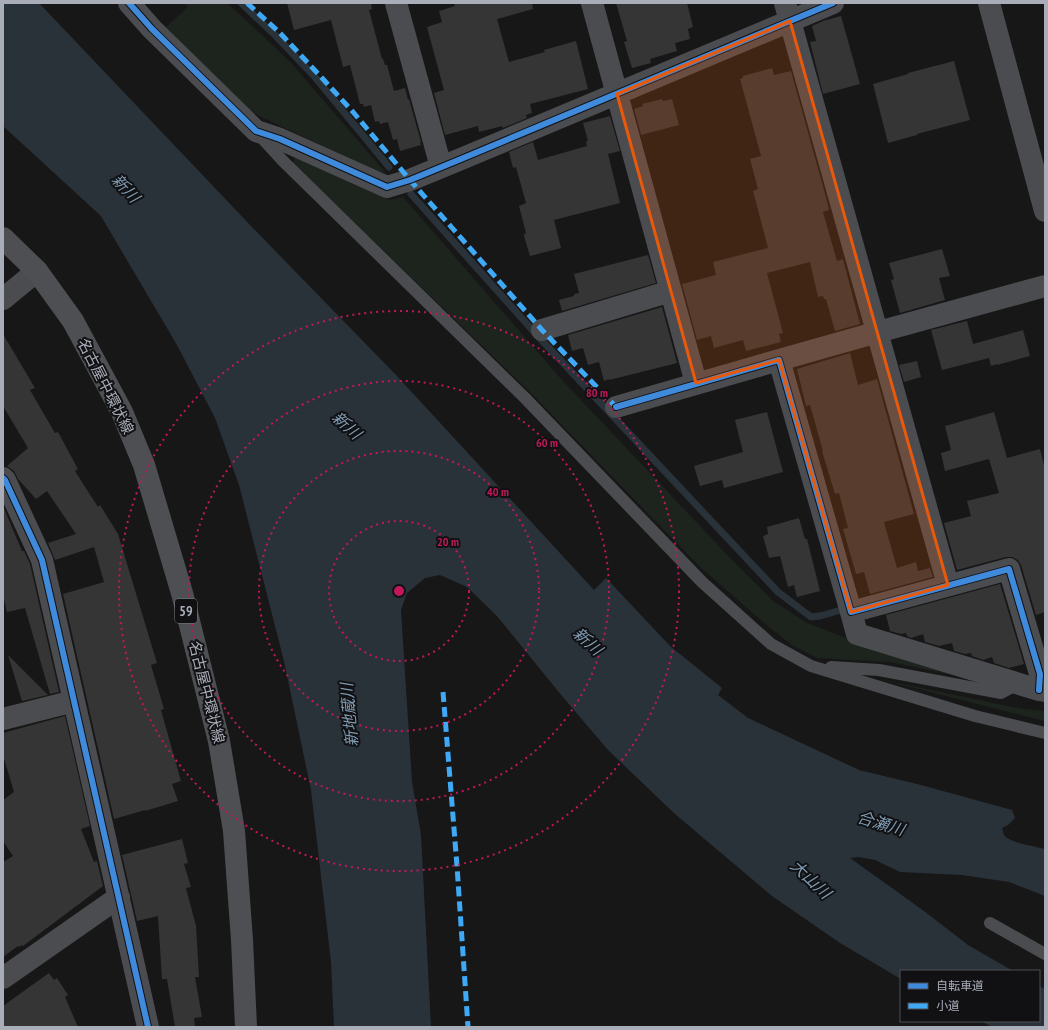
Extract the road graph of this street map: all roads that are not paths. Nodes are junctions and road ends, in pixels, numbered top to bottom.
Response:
1 (129, 3) edge
2 (396, 3) edge
3 (592, 3) edge
4 (833, 3) edge
5 (989, 3) edge
6 (788, 12) edge
7 (617, 94) junction
8 (256, 131) junction
9 (441, 167) junction
10 (1044, 207) edge
11 (3, 238) edge
12 (37, 271) junction
13 (1045, 286) edge
14 (671, 291) junction
15 (3, 299) edge
16 (542, 330) dead end
17 (878, 332) junction
18 (779, 360) junction
19 (696, 383) junction
20 (616, 407) dead end
21 (3, 478) edge
22 (948, 585) junction
23 (851, 612) junction
24 (812, 666) junction
25 (1018, 684) junction
26 (1042, 690) edge
27 (74, 701) junction
28 (3, 719) edge
29 (1045, 733) edge
30 (119, 897) junction
31 (990, 923) dead end
32 (1045, 954) edge
33 (4, 974) edge
34 (148, 1027) edge
35 (246, 1027) edge

1 - 8 street
2 - 9 street
3 - 7 street
4 - 6 street
5 - 10 street
6 - 7 street
6 - 17 street
7 - 9 street
7 - 14 street
8 - 9 street
8 - 24 lane
11 - 12 main road, 名古屋中環状線 / 59
12 - 15 street
12 - 35 main road, 名古屋中環状線 / 59
13 - 17 street
14 - 16 street
14 - 19 street
17 - 18 street
17 - 22 street
18 - 19 street
18 - 23 street
19 - 20 street
21 - 27 street
22 - 23 street
22 - 26 street
23 - 25 street
24 - 25 lane
24 - 29 lane
25 - 26 street
27 - 28 street
27 - 30 street
30 - 33 street
30 - 34 street
31 - 32 lane

